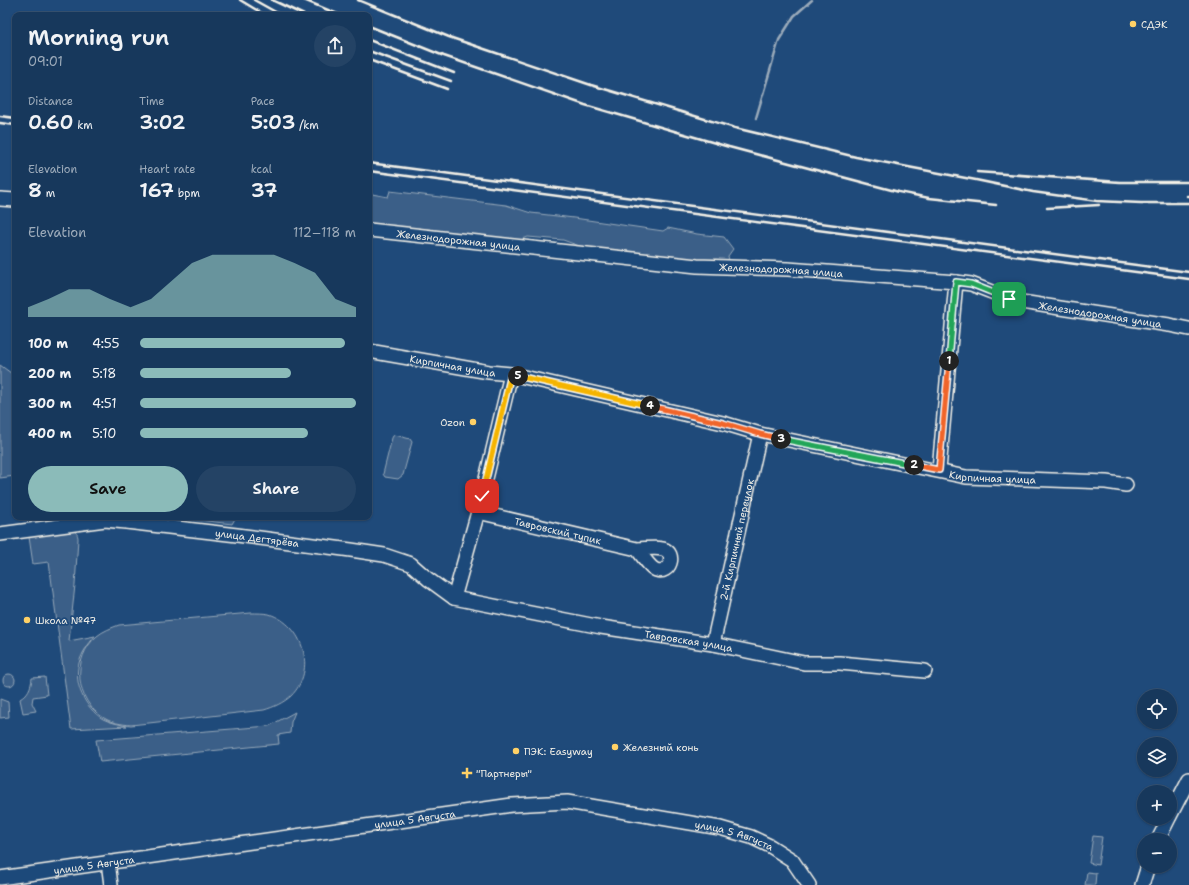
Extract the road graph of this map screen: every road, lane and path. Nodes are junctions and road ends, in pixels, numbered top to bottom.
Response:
1 (0, 199) edge
2 (12, 200) edge
3 (372, 230) edge
4 (956, 282) junction
5 (1189, 329) edge
6 (372, 352) edge
7 (511, 374) junction
8 (760, 434) junction
9 (939, 470) junction
10 (1126, 485) dead end
11 (478, 512) junction
12 (0, 534) edge
13 (637, 549) dead end
14 (454, 598) junction
15 (713, 644) junction
16 (925, 671) dead end
17 (1189, 779) edge
18 (1177, 803) edge
19 (108, 862) junction
20 (1146, 873) edge
21 (0, 878) edge
22 (111, 885) edge
23 (809, 885) edge
24 (1142, 885) edge

1 - 2 street
3 - 4 street, Железнодорожная улица
4 - 5 street, Железнодорожная улица
4 - 9 street
6 - 7 street, Кирпичная улица
7 - 8 street, Кирпичная улица
7 - 11 street
8 - 9 street, Кирпичная улица
8 - 15 street, 2-й Кирпичный переулок
9 - 10 street, Кирпичная улица
11 - 13 street, Тавровский тупик
11 - 14 street
12 - 14 street, улица Дегтярёва
14 - 15 street, Тавровская улица
15 - 16 street, Тавровская улица
17 - 18 street
19 - 21 street, улица 5 Августа
19 - 22 street
19 - 23 street, улица 5 Августа
20 - 24 street

